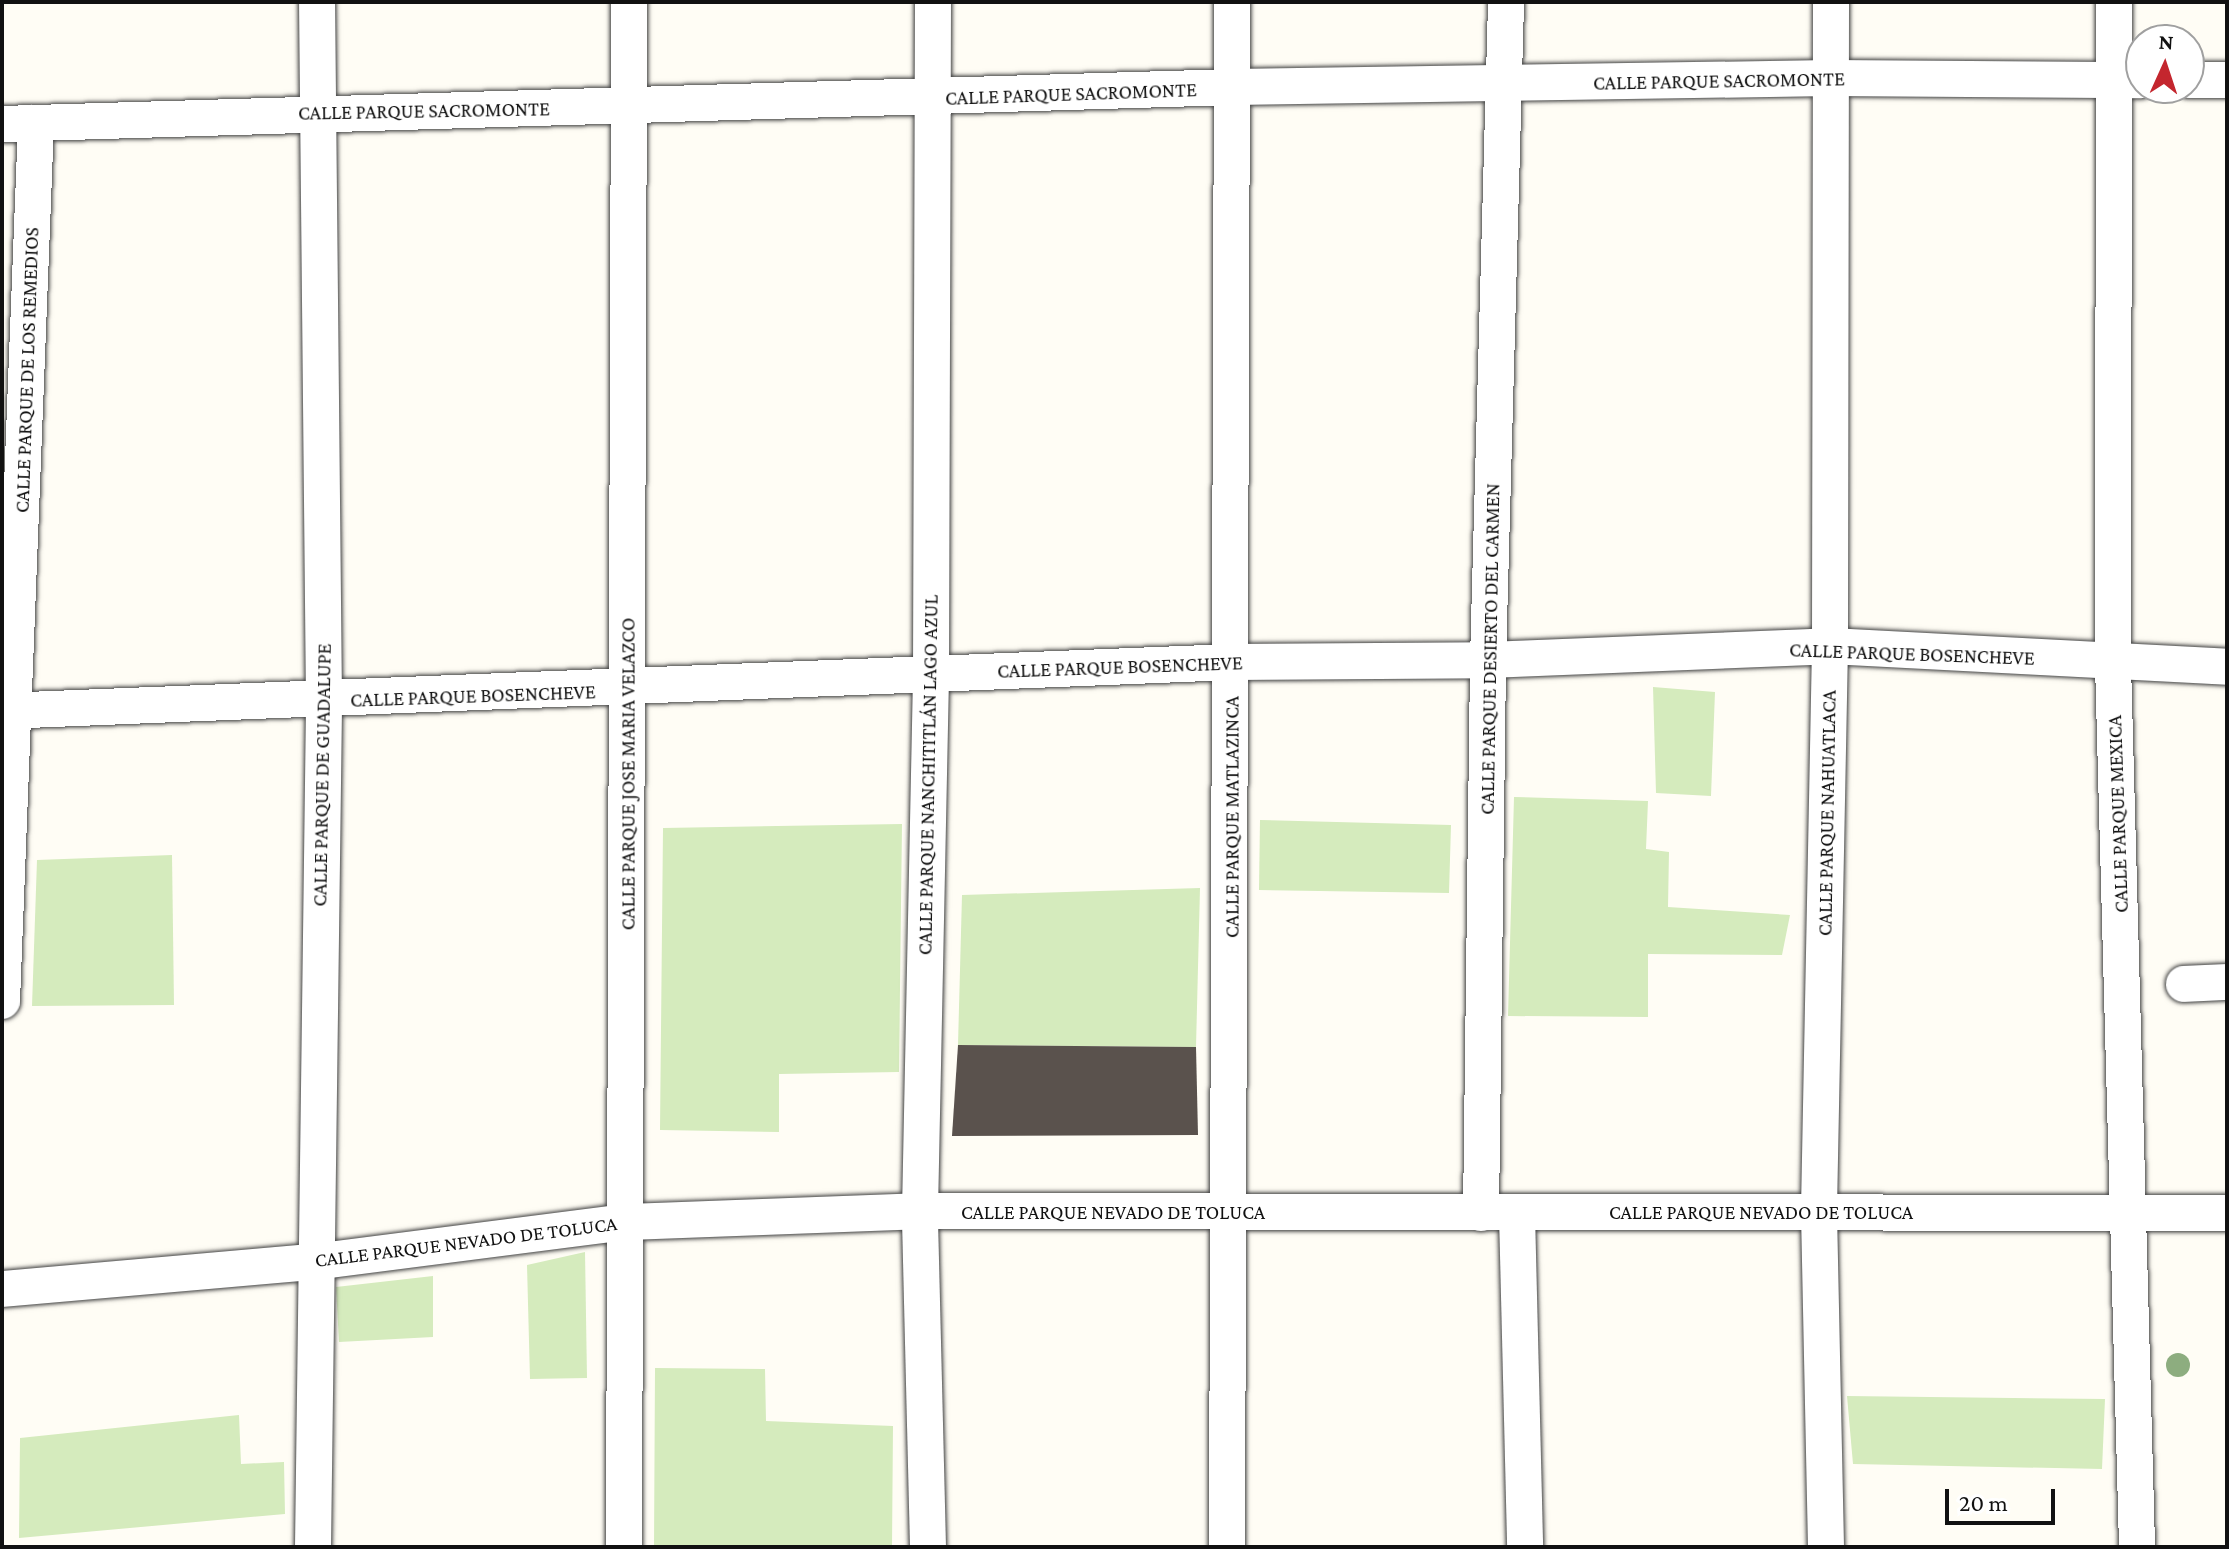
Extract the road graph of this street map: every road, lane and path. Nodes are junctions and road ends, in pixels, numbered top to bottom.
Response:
1 (317, 2) edge
2 (629, 2) edge
3 (933, 2) edge
4 (1232, 2) edge
5 (1506, 2) edge
6 (1831, 2) edge
7 (2114, 2) edge
8 (2125, 56) edge
9 (1831, 78) junction
10 (2125, 80) edge
11 (2205, 80) edge
12 (2227, 80) edge
13 (1504, 85) junction
14 (1233, 87) junction
15 (932, 99) junction
16 (2129, 104) edge
17 (626, 108) junction
18 (317, 112) junction
19 (19, 124) edge
20 (1830, 646) junction
21 (1488, 660) junction
22 (1232, 662) junction
23 (2113, 664) junction
24 (2227, 667) edge
25 (931, 675) junction
26 (629, 690) junction
27 (324, 702) junction
28 (8, 710) edge
29 (2227, 982) edge
30 (2184, 984) dead end
31 (2, 1001) edge
32 (1819, 1209) junction
33 (920, 1211) junction
34 (1231, 1213) junction
35 (1481, 1213) junction
36 (2227, 1213) edge
37 (1517, 1214) junction
38 (2130, 1214) junction
39 (626, 1222) junction
40 (313, 1262) junction
41 (2, 1289) edge
42 (313, 1547) edge
43 (624, 1547) edge
44 (928, 1547) edge
45 (1227, 1547) edge
46 (1525, 1547) edge
47 (1826, 1547) edge
48 (2137, 1547) edge

1 - 18 street, CALLE PARQUE DE GUADALUPE
2 - 17 street, CALLE PARQUE JOSE MARIA VELAZCO
3 - 15 street, CALLE PARQUE NANCHITITLÁN LAGO AZUL
4 - 14 street, CALLE PARQUE MATLAZINCA
5 - 13 street, CALLE PARQUE DESIERTO DEL CARMEN
6 - 9 street, CALLE PARQUE NAHUATLACA
7 - 8 street, CALLE PARQUE MEXICA
9 - 10 street, CALLE PARQUE SACROMONTE
9 - 13 street, CALLE PARQUE SACROMONTE
9 - 20 street, CALLE PARQUE NAHUATLACA
11 - 12 street
13 - 14 street, CALLE PARQUE SACROMONTE
13 - 21 street, CALLE PARQUE DESIERTO DEL CARMEN
14 - 15 street, CALLE PARQUE SACROMONTE
14 - 22 street, CALLE PARQUE MATLAZINCA
15 - 17 street, CALLE PARQUE SACROMONTE
15 - 25 street, CALLE PARQUE NANCHITITLÁN LAGO AZUL
16 - 23 street, CALLE PARQUE MEXICA
17 - 18 street, CALLE PARQUE SACROMONTE
17 - 26 street, CALLE PARQUE JOSE MARIA VELAZCO
18 - 19 street, CALLE PARQUE SACROMONTE
18 - 27 street, CALLE PARQUE DE GUADALUPE
19 - 28 street, CALLE PARQUE DE LOS REMEDIOS
20 - 21 street, CALLE PARQUE BOSENCHEVE
20 - 23 street, CALLE PARQUE BOSENCHEVE
20 - 32 street, CALLE PARQUE NAHUATLACA
21 - 22 street, CALLE PARQUE BOSENCHEVE
21 - 35 street, CALLE PARQUE DESIERTO DEL CARMEN
22 - 25 street, CALLE PARQUE BOSENCHEVE
22 - 34 street, CALLE PARQUE MATLAZINCA
23 - 24 street, CALLE PARQUE BOSENCHEVE
23 - 38 street, CALLE PARQUE MEXICA
25 - 26 street, CALLE PARQUE BOSENCHEVE
25 - 33 street, CALLE PARQUE NANCHITITLÁN LAGO AZUL
26 - 27 street, CALLE PARQUE BOSENCHEVE
26 - 39 street, CALLE PARQUE JOSE MARIA VELAZCO
27 - 28 street, CALLE PARQUE BOSENCHEVE
27 - 40 street, CALLE PARQUE DE GUADALUPE
28 - 31 street, CALLE PARQUE DE LOS REMEDIOS
29 - 30 street
32 - 37 street, CALLE PARQUE NEVADO DE TOLUCA
32 - 38 street, CALLE PARQUE NEVADO DE TOLUCA
32 - 47 street, CALLE PARQUE NAHUATLACA
33 - 34 street, CALLE PARQUE NEVADO DE TOLUCA
33 - 39 street, CALLE PARQUE NEVADO DE TOLUCA
33 - 44 street, CALLE PARQUE NANCHITITLÁN LAGO AZUL
34 - 35 street, CALLE PARQUE NEVADO DE TOLUCA
34 - 45 street, CALLE PARQUE MATLAZINCA
35 - 37 street, CALLE PARQUE NEVADO DE TOLUCA
36 - 38 street, CALLE PARQUE NEVADO DE TOLUCA
37 - 46 street
38 - 48 street, CALLE PARQUE MEXICA
39 - 40 street, CALLE PARQUE NEVADO DE TOLUCA
39 - 43 street, CALLE PARQUE JOSE MARIA VELAZCO
40 - 41 street, CALLE PARQUE NEVADO DE TOLUCA
40 - 42 street, CALLE PARQUE DE GUADALUPE

